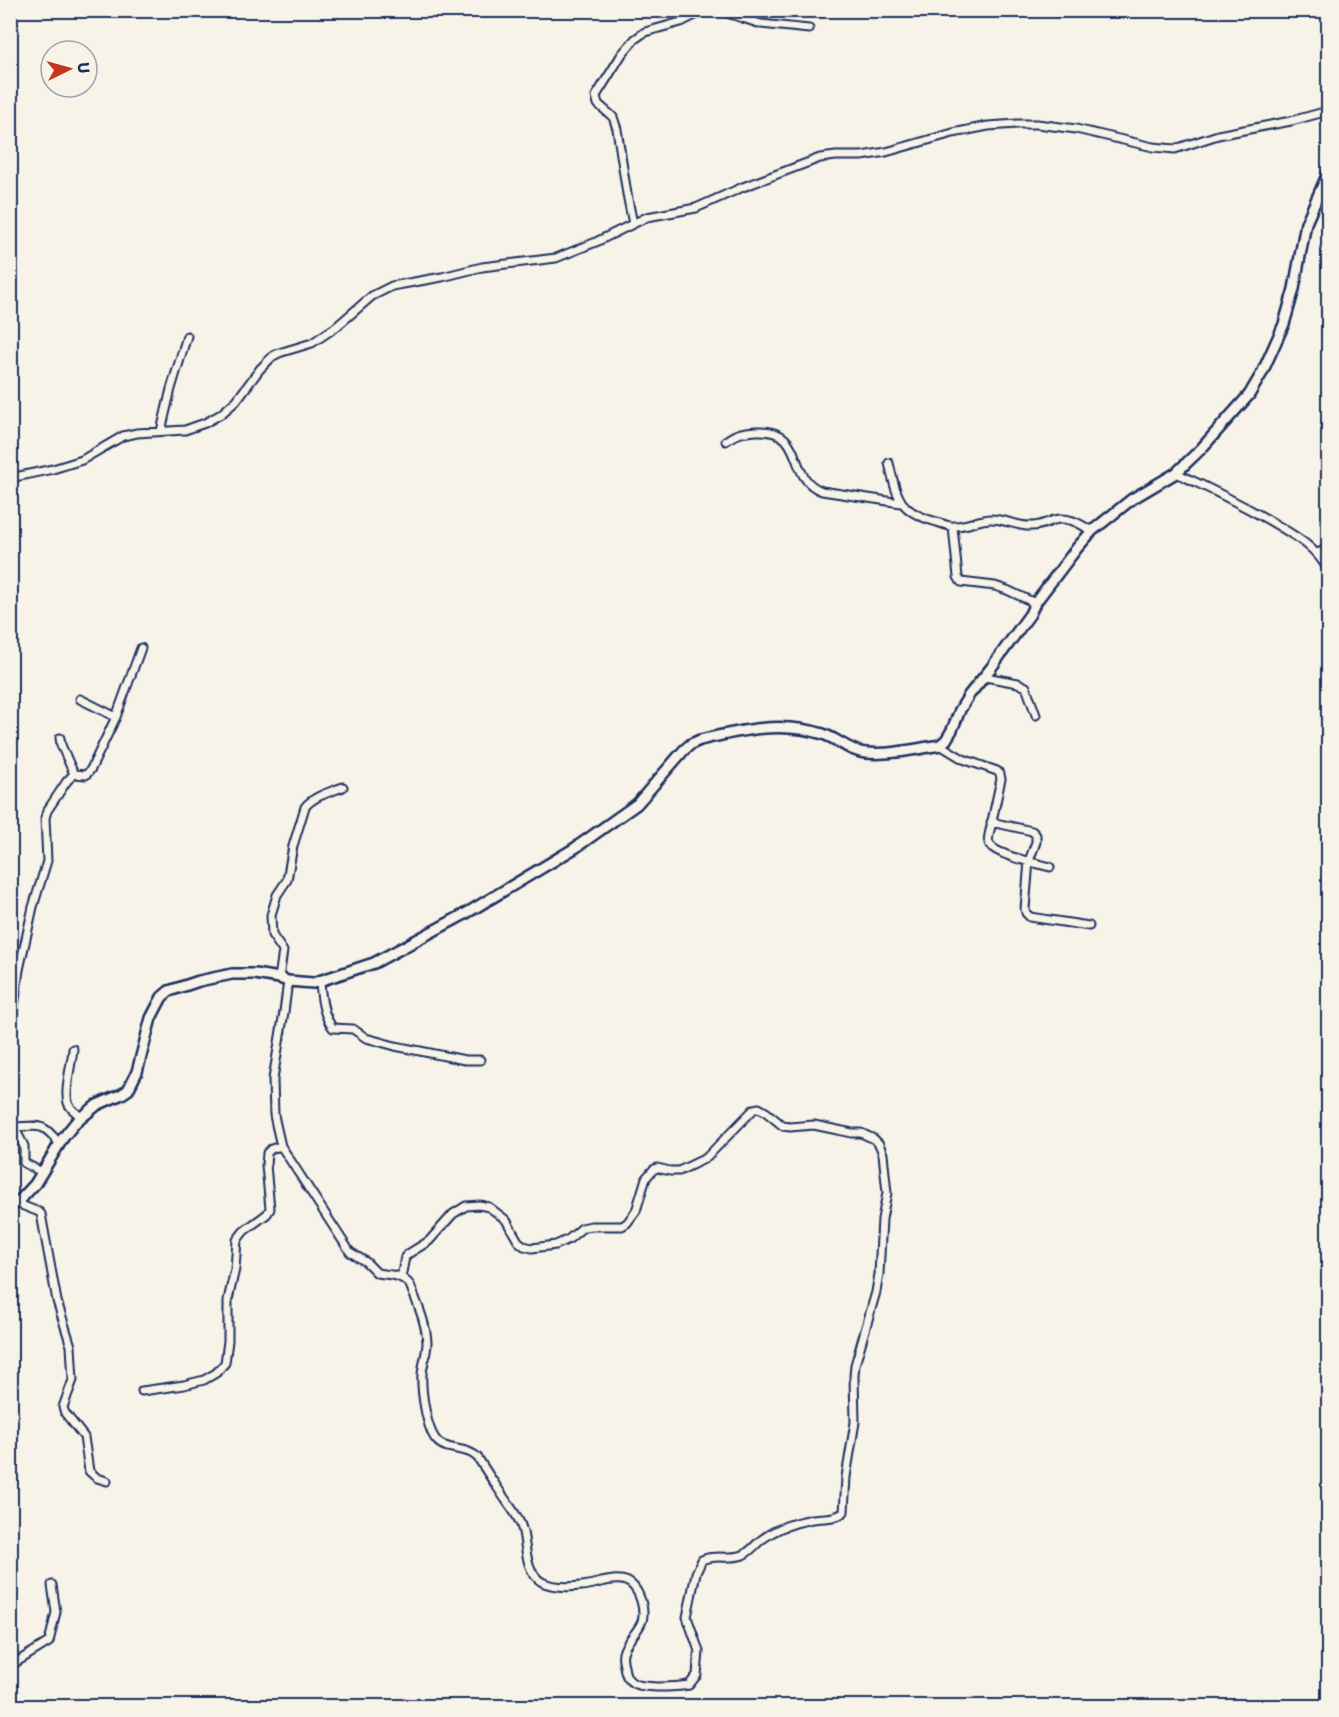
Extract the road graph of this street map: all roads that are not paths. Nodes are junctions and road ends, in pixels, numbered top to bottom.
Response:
1 (705, 10) edge
2 (718, 10) edge
3 (809, 29) dead end
4 (1329, 111) edge
5 (1329, 173) edge
6 (633, 224) junction
7 (187, 336) dead end
8 (161, 431) junction
9 (726, 441) dead end
10 (889, 463) dead end
11 (1176, 473) junction
12 (10, 478) edge
13 (901, 503) junction
14 (953, 527) junction
15 (1092, 531) junction
16 (1329, 549) edge
17 (1317, 553) junction
18 (1329, 570) edge
19 (1035, 603) junction
20 (141, 648) dead end
21 (985, 677) junction
22 (80, 699) dead end
23 (1036, 715) dead end
24 (116, 717) junction
25 (60, 738) dead end
26 (940, 746) junction
27 (74, 774) junction
28 (343, 787) dead end
29 (991, 822) junction
30 (1029, 861) junction
31 (1050, 867) dead end
32 (1089, 926) dead end
33 (283, 979) junction
34 (320, 981) junction
35 (10, 1037) edge
36 (73, 1049) dead end
37 (480, 1060) dead end
38 (10, 1105) edge
39 (81, 1117) junction
40 (14, 1127) junction
41 (59, 1143) junction
42 (281, 1146) junction
43 (42, 1172) junction
44 (13, 1205) edge
45 (401, 1278) junction
46 (142, 1391) dead end
47 (107, 1481) dead end
48 (52, 1585) dead end
49 (10, 1666) edge

1 - 6 street
2 - 3 street
4 - 6 street
5 - 11 street
6 - 8 street
7 - 8 street
8 - 12 street
9 - 13 street
10 - 13 street
11 - 15 street
11 - 17 street
13 - 14 street
14 - 15 street
14 - 19 street
15 - 19 street
16 - 17 street
17 - 18 street
19 - 21 street
20 - 24 street
21 - 23 street
21 - 26 street
22 - 24 street
24 - 27 street
25 - 27 street
26 - 29 street
26 - 34 street
27 - 35 street
28 - 33 street
29 - 30 street
29 - 30 street
30 - 31 street
30 - 32 street
33 - 34 street
33 - 39 street
33 - 42 street
34 - 37 street
36 - 39 street
38 - 40 street
39 - 41 street
40 - 41 street
40 - 43 street
41 - 43 street
42 - 45 street
42 - 46 street
43 - 44 street
44 - 47 street
45 - 45 street
48 - 49 street

